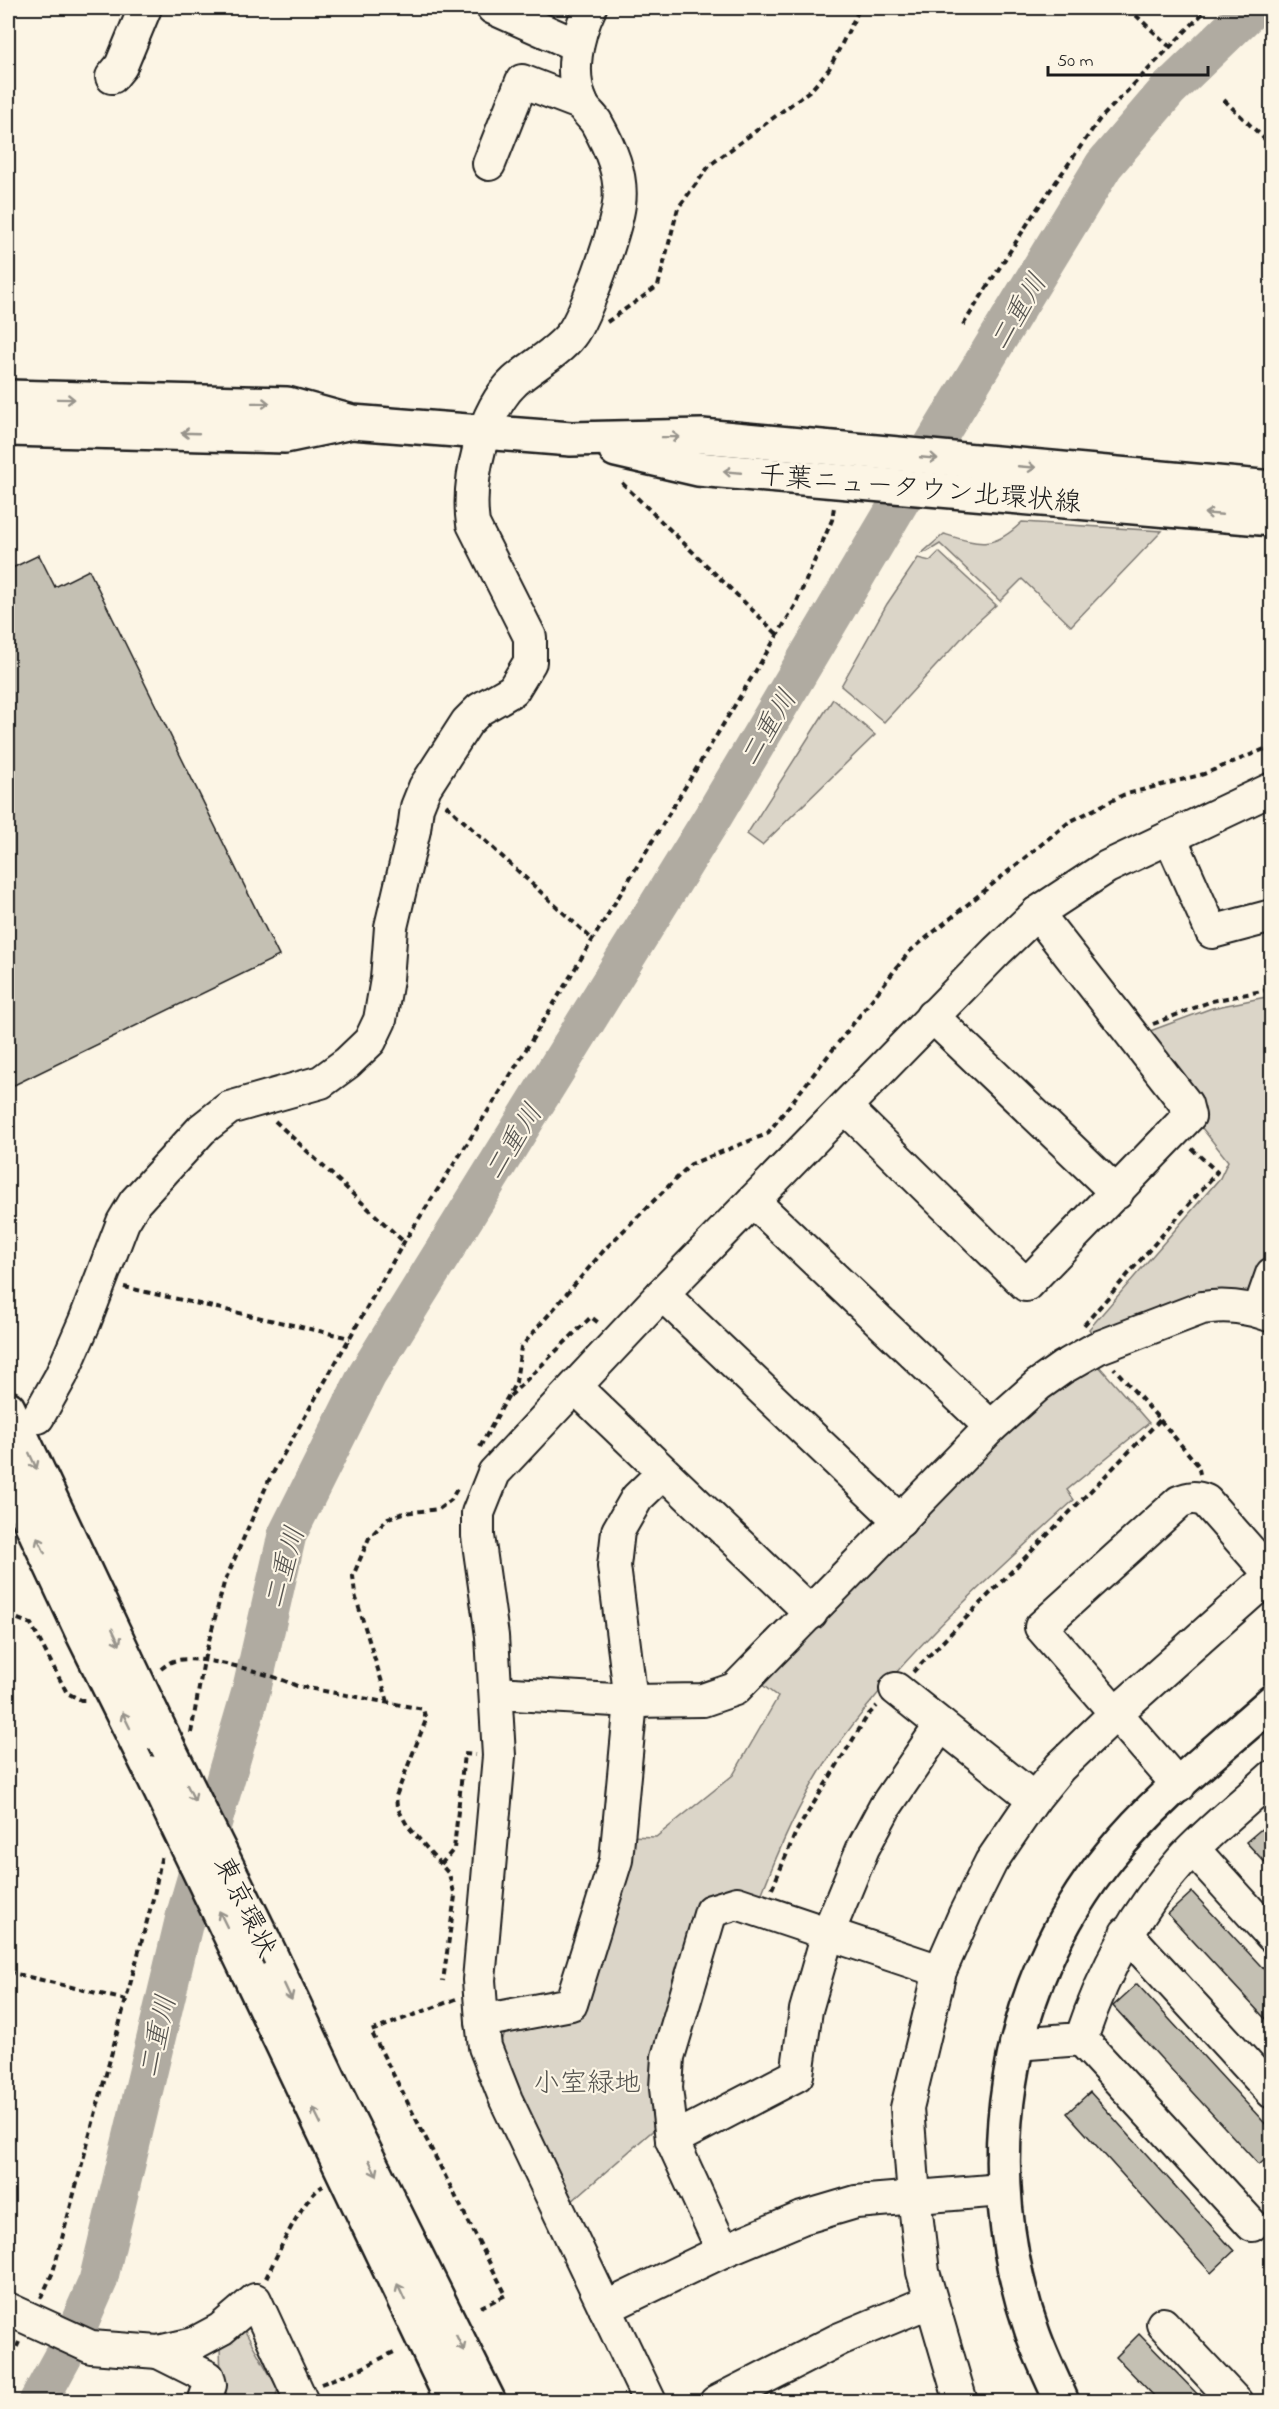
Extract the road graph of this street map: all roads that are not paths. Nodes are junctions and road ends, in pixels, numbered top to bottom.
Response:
1 (145, 8) edge
2 (493, 8) edge
3 (590, 8) edge
4 (576, 45) junction
5 (112, 77) dead end
6 (582, 104) junction
7 (489, 164) dead end
8 (8, 397) edge
9 (352, 422) junction
10 (8, 429) edge
11 (486, 432) junction
12 (571, 440) junction
13 (1272, 488) edge
14 (1272, 519) edge
15 (1272, 789) edge
16 (1170, 837) junction
17 (1037, 913) junction
18 (1272, 916) edge
19 (932, 1016) junction
20 (845, 1107) junction
21 (1117, 1193) junction
22 (753, 1201) junction
23 (1272, 1274) edge
24 (662, 1294) junction
25 (1265, 1314) edge
26 (575, 1387) junction
27 (23, 1413) edge
28 (991, 1426) junction
29 (8, 1473) edge
30 (663, 1473) junction
31 (900, 1521) junction
32 (1271, 1576) edge
33 (811, 1614) junction
34 (896, 1689) road end
35 (496, 1694) junction
36 (631, 1701) junction
37 (1272, 1702) edge
38 (1116, 1713) junction
39 (941, 1725) junction
40 (1272, 1777) edge
41 (1179, 1786) junction
42 (1034, 1798) junction
43 (1193, 1849) junction
44 (828, 1933) junction
45 (1126, 1933) junction
46 (1272, 1936) edge
47 (940, 1971) junction
48 (482, 2021) junction
49 (1081, 2039) junction
50 (1016, 2044) junction
51 (1272, 2092) edge
52 (672, 2139) junction
53 (1002, 2190) junction
54 (914, 2196) junction
55 (1252, 2225) dead end
56 (723, 2251) junction
57 (931, 2301) junction
58 (605, 2308) junction
59 (26, 2318) edge
60 (1163, 2324) dead end
61 (158, 2352) junction
62 (300, 2397) edge
63 (204, 2402) edge
64 (453, 2402) edge
65 (489, 2402) edge
66 (651, 2402) edge
67 (716, 2402) edge
68 (961, 2402) edge
69 (1062, 2402) edge
70 (1236, 2402) edge

1 - 5 street
2 - 4 street
3 - 4 street
4 - 6 street
6 - 7 street
6 - 11 street
8 -> 9 main road, 千葉ニュータウン北環状線
9 -> 10 main road, 千葉ニュータウン北環状線
9 - 11 main road, 千葉ニュータウン北環状線
11 - 12 main road, 千葉ニュータウン北環状線
11 - 27 street
12 -> 13 main road, 千葉ニュータウン北環状線
14 -> 12 main road, 千葉ニュータウン北環状線
15 - 16 street
16 - 17 street
16 - 18 street
17 - 19 street
17 - 21 street
19 - 20 street
19 - 21 street
20 - 21 street
20 - 22 street
22 - 24 street
22 - 28 street
23 - 25 street
24 - 26 street
24 - 31 street
25 - 28 street
26 - 30 street
26 - 35 street
27 -> 65 main road, 東京環状, bridge
28 - 31 street
64 -> 29 main road, 東京環状, bridge
30 - 33 street
30 - 36 street
31 - 33 street
32 - 38 street
32 - 38 street
33 - 36 street
34 - 39 street
35 - 36 street
35 - 48 street
36 - 48 street
37 - 41 main road
38 - 41 street
38 - 42 street
39 - 42 street
39 - 44 street
40 - 43 street
41 - 50 main road
42 - 47 street
43 - 45 street
43 - 46 street
44 - 47 street
44 - 52 street
44 - 52 street
45 - 49 street
45 - 51 street
47 - 54 street
48 - 58 street
49 - 50 street
49 - 55 street
50 - 53 main road
52 - 56 street
53 - 54 street
53 - 69 main road
54 - 56 street
54 - 57 street
56 - 58 street
57 - 67 street
57 - 68 street
58 - 66 street
59 - 61 street
60 - 70 street
61 - 62 street
61 - 63 street

